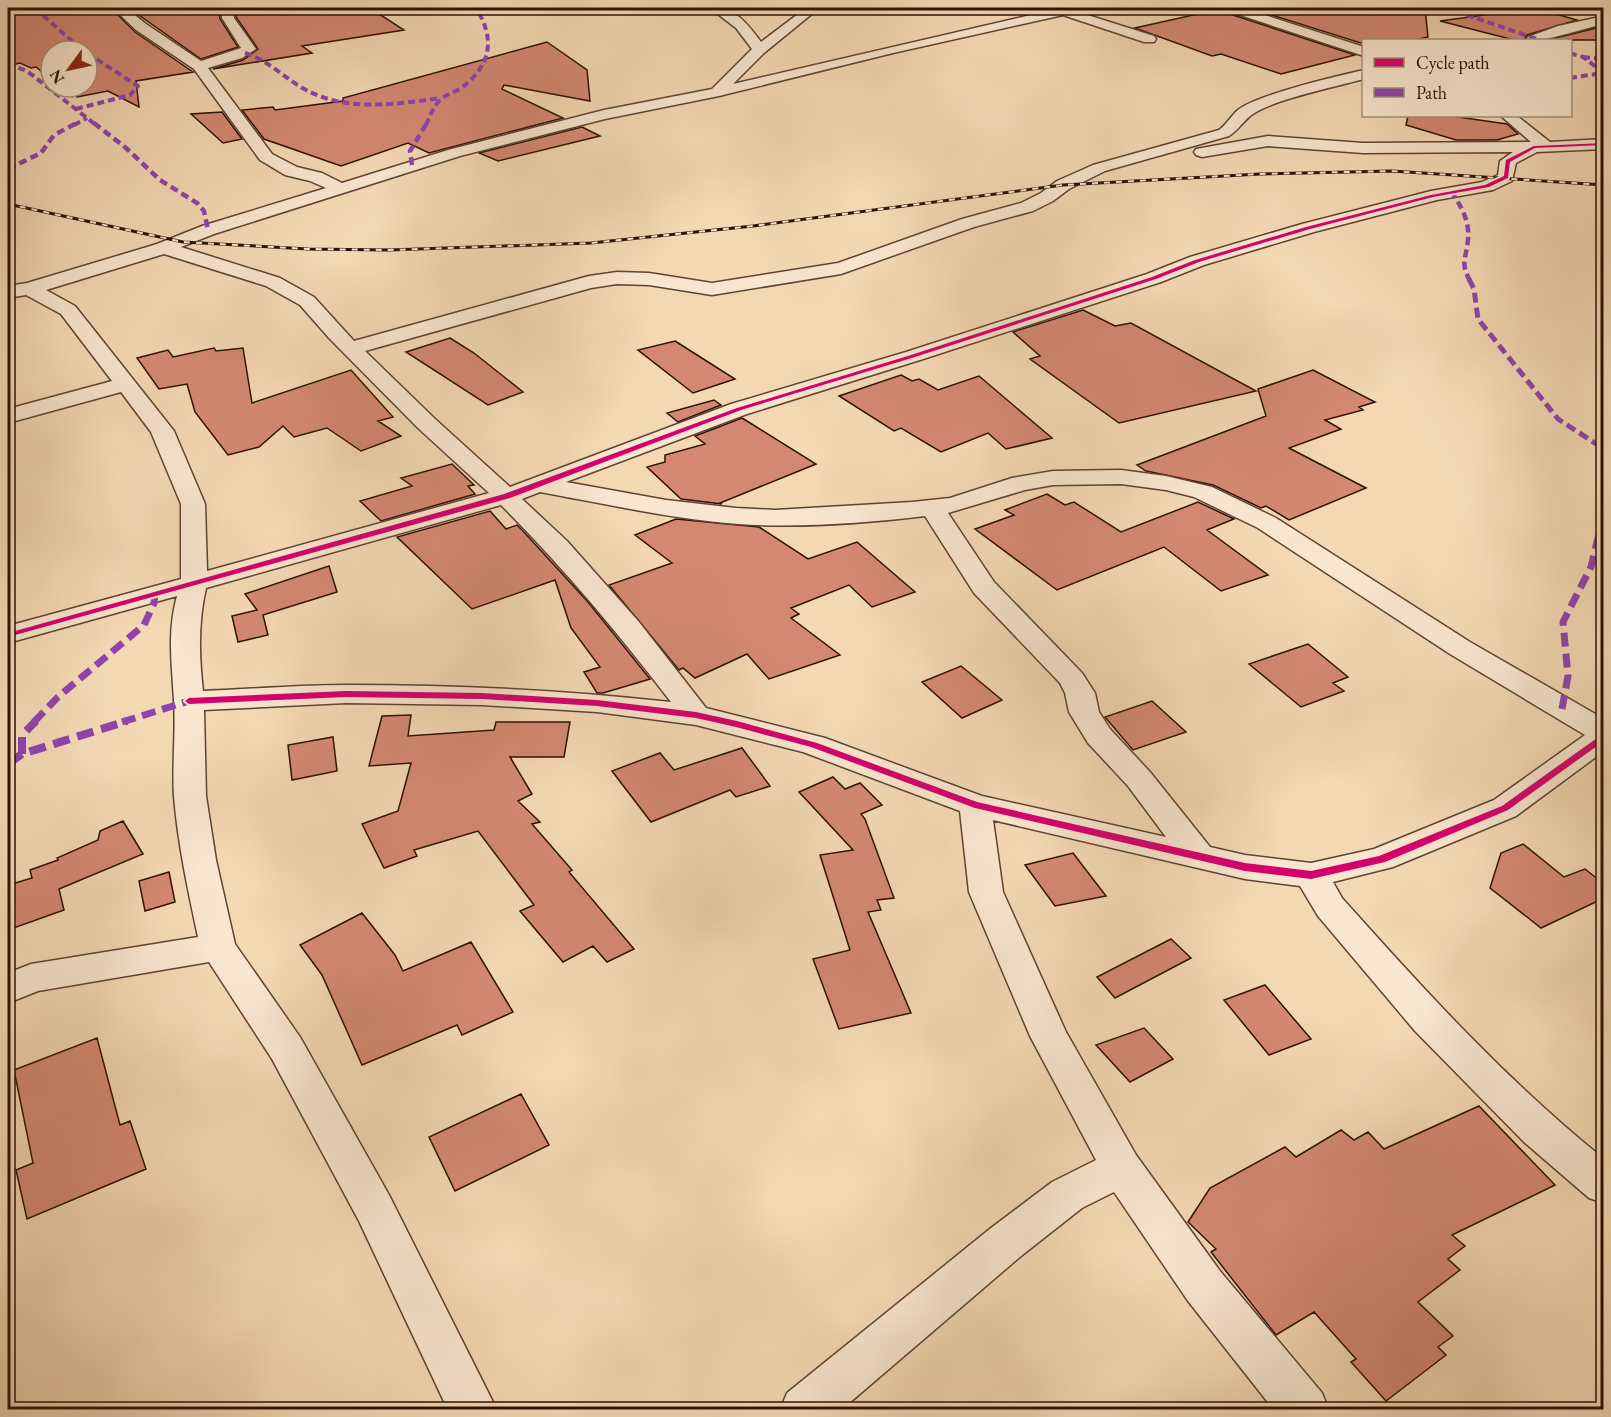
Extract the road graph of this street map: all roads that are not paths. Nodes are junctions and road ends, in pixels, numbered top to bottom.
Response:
1 (119, 8) edge
2 (227, 8) edge
3 (716, 8) edge
4 (813, 8) edge
5 (1079, 8) edge
6 (1232, 8) edge
7 (1062, 10) junction
8 (1604, 20) edge
9 (1149, 39) dead end
10 (1536, 39) edge
11 (759, 50) junction
12 (1362, 53) edge
13 (1362, 55) edge
14 (1339, 62) dead end
15 (199, 66) junction
16 (1362, 75) edge
17 (717, 92) junction
18 (1509, 117) edge
19 (1604, 144) edge
20 (1539, 146) junction
21 (1154, 154) junction
22 (342, 189) junction
23 (164, 248) junction
24 (18, 290) edge
25 (351, 348) junction
26 (125, 384) junction
27 (8, 416) edge
28 (536, 484) junction
29 (507, 496) junction
30 (932, 507) junction
31 (194, 583) junction
32 (8, 635) edge
33 (189, 701) junction
34 (696, 715) junction
35 (1604, 734) edge
36 (975, 805) junction
37 (1198, 855) junction
38 (1311, 875) junction
39 (218, 947) junction
40 (8, 989) edge
41 (1121, 1168) junction
42 (1604, 1185) edge
43 (473, 1410) edge
44 (804, 1410) edge
45 (1305, 1410) edge

1 - 15 street
2 - 15 street
3 - 11 street
4 - 11 street
5 - 7 street
6 - 12 street
7 - 9 street
7 - 17 street
8 - 10 street
11 - 17 street
13 - 14 street
15 - 22 street
16 - 21 street
17 - 22 street
18 - 20 street
19 - 20 street
20 - 21 street
20 - 28 street
21 - 25 street
22 - 23 street
23 - 24 street
23 - 25 street
24 - 26 street
25 - 29 street
26 - 27 street
26 - 31 street
28 - 29 street
28 - 30 street
29 - 31 street
29 - 34 street
30 - 35 street
30 - 37 street
31 - 32 street
31 - 33 street
33 - 34 street
33 - 39 street
34 - 36 street
35 - 38 street
36 - 37 street
36 - 41 street
37 - 38 street
38 - 42 street
39 - 40 street
39 - 43 street
41 - 44 street
41 - 45 street

